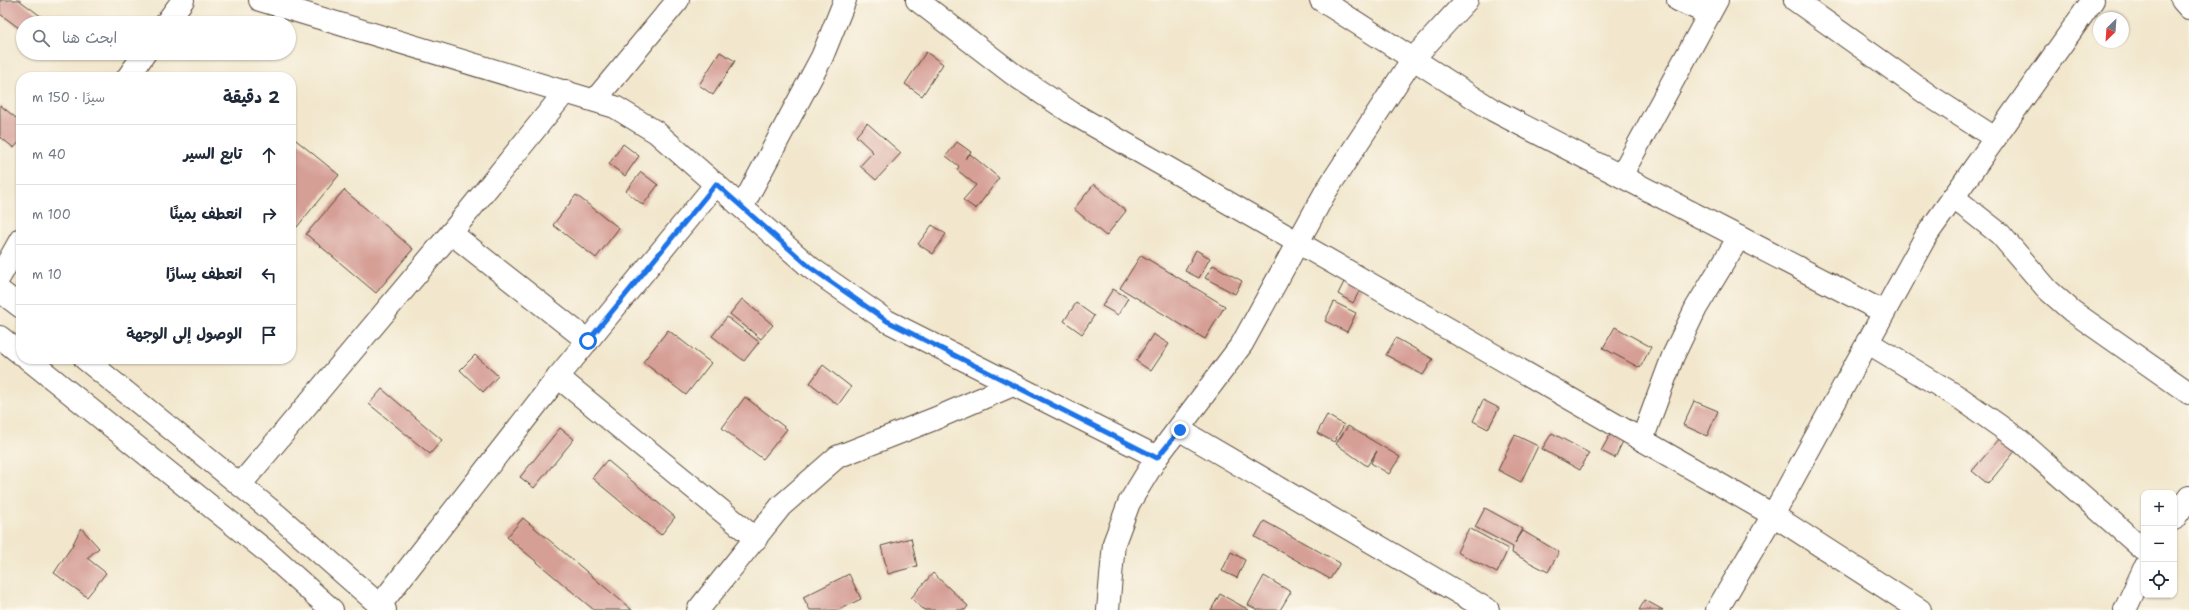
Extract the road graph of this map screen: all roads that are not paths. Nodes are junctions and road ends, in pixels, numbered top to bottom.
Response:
1 (183, 0) edge
2 (260, 0) edge
3 (678, 0) edge
4 (845, 0) edge
5 (917, 0) edge
6 (1321, 0) edge
7 (1467, 0) edge
8 (1678, 0) edge
9 (1795, 0) edge
10 (2093, 0) edge
11 (2182, 0) edge
12 (1713, 7) edge
13 (2189, 8) edge
14 (171, 16) edge
15 (140, 60) edge
16 (1412, 60) junction
17 (132, 72) edge
18 (566, 91) junction
19 (595, 100) junction
20 (1995, 138) junction
21 (1621, 176) junction
22 (716, 184) junction
23 (1953, 197) junction
24 (742, 207) junction
25 (451, 233) junction
26 (1739, 237) junction
27 (1298, 242) junction
28 (16, 248) edge
29 (0, 276) edge
30 (0, 291) edge
31 (16, 303) edge
32 (1884, 312) junction
33 (0, 337) edge
34 (588, 341) junction
35 (1867, 342) junction
36 (16, 350) edge
37 (40, 364) edge
38 (91, 364) edge
39 (558, 378) junction
40 (1014, 385) junction
41 (2189, 393) edge
42 (1180, 430) junction
43 (1642, 440) junction
44 (1157, 458) junction
45 (240, 486) junction
46 (2189, 497) edge
47 (1773, 514) junction
48 (2177, 515) edge
49 (756, 539) junction
50 (2141, 547) edge
51 (2141, 575) edge
52 (383, 608) edge
53 (332, 610) edge
54 (698, 610) edge
55 (1108, 610) edge
56 (1488, 610) edge
57 (1717, 610) edge
58 (1920, 610) edge
59 (2125, 610) edge

1 - 14 street
2 - 18 street
3 - 19 street
4 - 24 street
5 - 27 street
6 - 16 street
7 - 16 street
8 - 12 street
9 - 20 street
10 - 20 street
11 - 13 street
12 - 21 street
15 - 17 street
16 - 21 street
16 - 27 street
18 - 19 street
18 - 25 street
19 - 22 street
20 - 23 street
21 - 26 street
22 - 24 street
22 - 34 street
23 - 32 street
23 - 41 street
24 - 40 street
25 - 34 street
25 - 45 street
26 - 32 street
26 - 43 street
27 - 42 street
27 - 43 street
28 - 29 street
30 - 31 street
32 - 35 street
33 - 36 street
34 - 39 street
35 - 47 street
35 - 50 street
37 - 53 street
38 - 45 street
39 - 49 street
39 - 52 street
40 - 44 street
40 - 49 street
42 - 44 street
42 - 56 street
43 - 47 street
44 - 55 street
45 - 52 street
46 - 48 street
47 - 57 street
47 - 58 street
49 - 54 street
51 - 59 street

